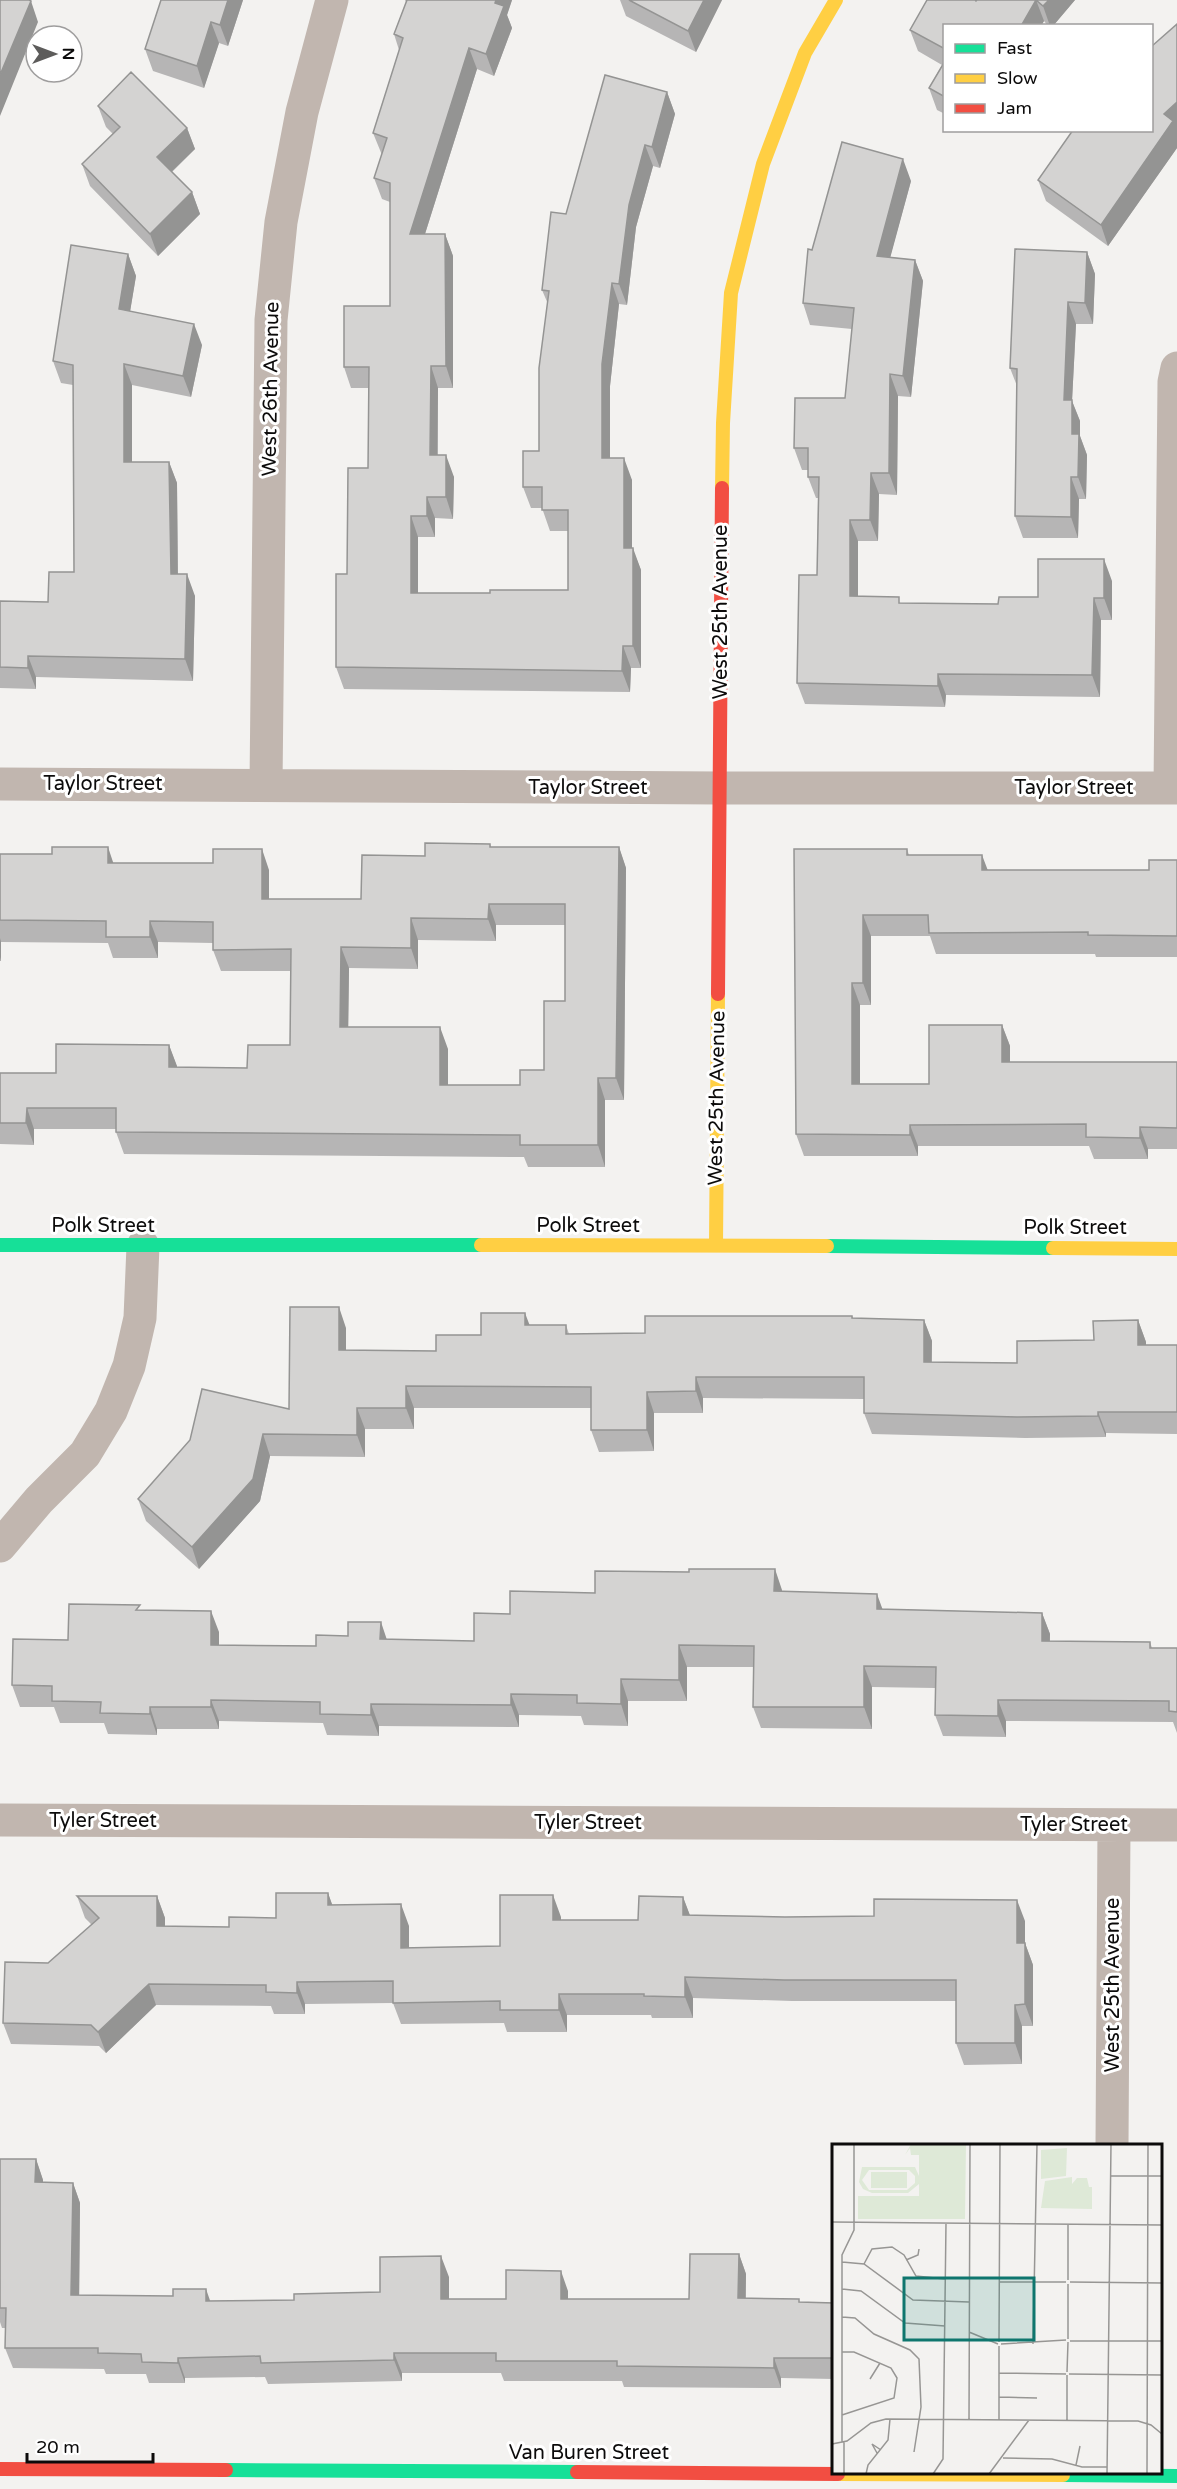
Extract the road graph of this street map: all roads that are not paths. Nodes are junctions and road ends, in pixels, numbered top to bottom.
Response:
1 (333, 0) edge
2 (836, 0) edge
3 (1177, 368) edge
4 (0, 784) edge
5 (266, 785) junction
6 (720, 788) junction
7 (1174, 788) edge
8 (0, 1245) edge
9 (716, 1245) junction
10 (143, 1246) junction
11 (1177, 1249) edge
12 (0, 1545) edge
13 (0, 1820) edge
14 (1114, 1825) junction
15 (1177, 1825) edge
16 (1112, 2144) edge
17 (0, 2469) edge
18 (1177, 2476) edge
19 (1109, 2479) edge

1 - 5 street, West 26th Avenue
2 - 6 street, West 25th Avenue
3 - 7 street
4 - 5 street, Taylor Street
5 - 6 street, Taylor Street
6 - 7 street, Taylor Street
6 - 9 street, West 25th Avenue
8 - 10 street, Polk Street
9 - 10 street, Polk Street
9 - 11 street, Polk Street
10 - 12 street
13 - 14 street, Tyler Street
14 - 15 street, Tyler Street
14 - 16 street, West 25th Avenue
17 - 19 street, Van Buren Street
18 - 19 street, Van Buren Street

